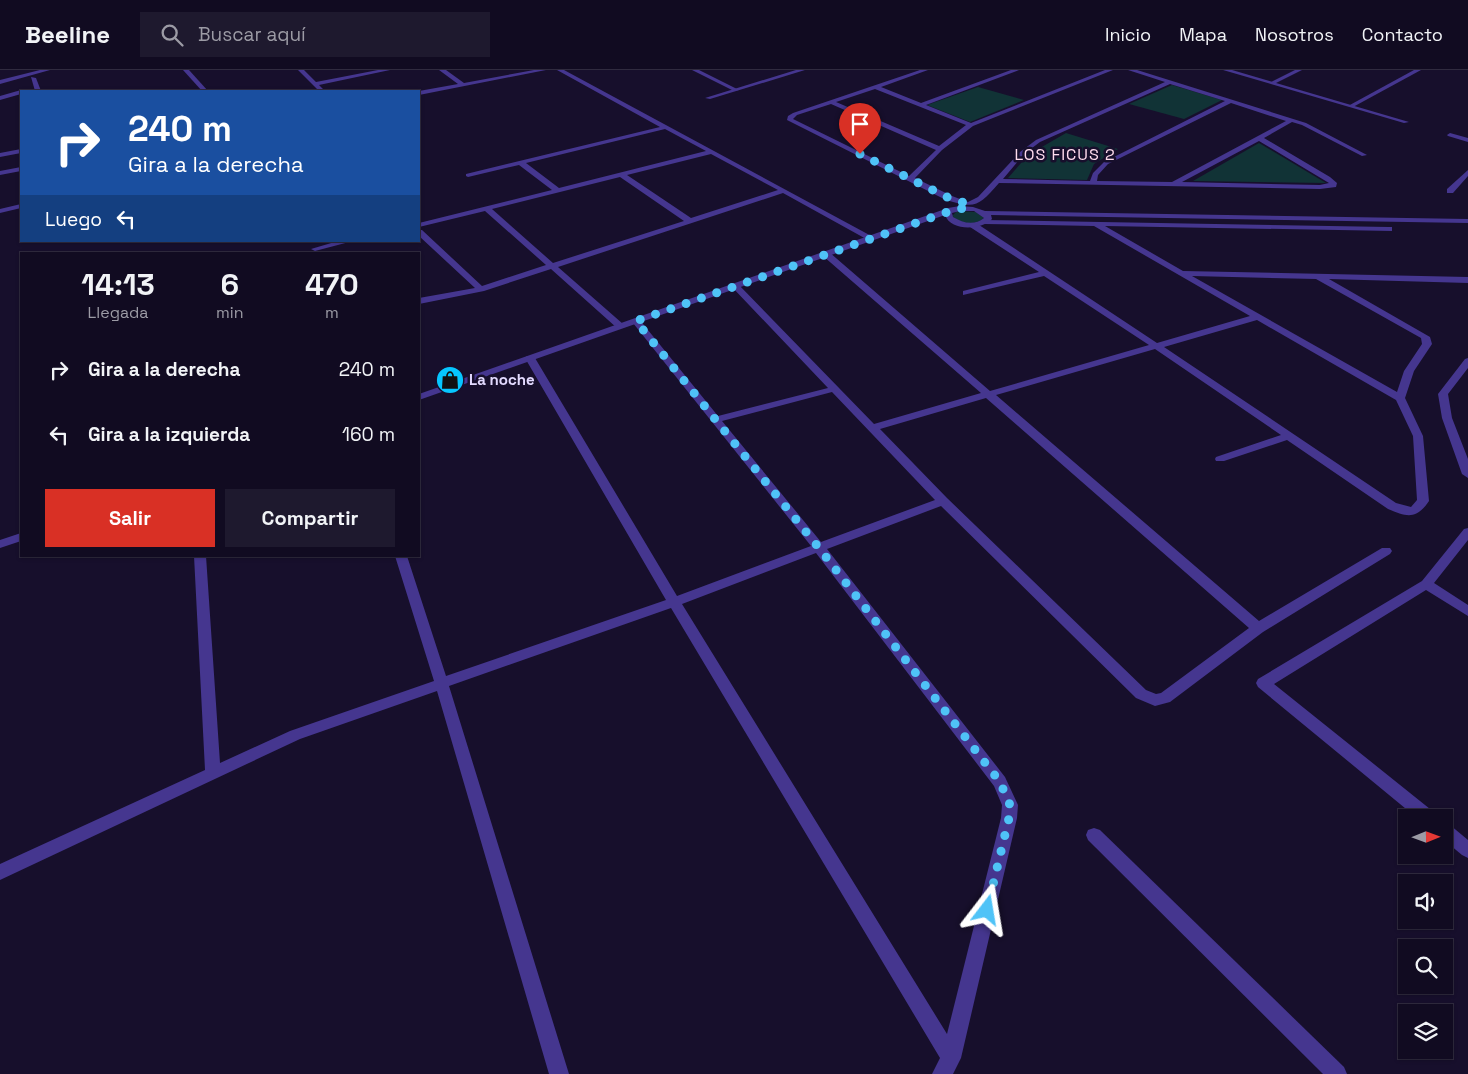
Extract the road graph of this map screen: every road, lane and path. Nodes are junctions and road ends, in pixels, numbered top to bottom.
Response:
1 (47, 70) edge
2 (186, 70) edge
3 (301, 70) edge
4 (387, 70) edge
5 (442, 70) edge
6 (543, 70) edge
7 (560, 70) edge
8 (695, 70) edge
9 (802, 70) edge
10 (925, 70) edge
11 (1016, 70) edge
12 (1110, 70) edge
13 (1131, 70) edge
14 (1226, 70) edge
15 (1299, 70) edge
16 (1418, 70) edge
17 (32, 78) dead end
18 (0, 82) edge
19 (1170, 82) junction
20 (1272, 83) junction
21 (314, 84) junction
22 (463, 85) junction
23 (876, 87) junction
24 (36, 90) edge
25 (203, 90) edge
26 (321, 90) edge
27 (736, 90) junction
28 (20, 92) edge
29 (420, 94) edge
30 (0, 98) edge
31 (708, 98) dead end
32 (1230, 101) junction
33 (832, 102) junction
34 (920, 105) junction
35 (1351, 106) junction
36 (1292, 120) junction
37 (1406, 122) dead end
38 (971, 125) junction
39 (666, 127) junction
40 (1450, 135) dead end
41 (1259, 138) junction
42 (1468, 140) edge
43 (940, 149) junction
44 (20, 151) edge
45 (711, 152) junction
46 (0, 155) edge
47 (1364, 155) dead end
48 (520, 162) junction
49 (20, 169) edge
50 (1468, 172) edge
51 (0, 173) edge
52 (621, 174) junction
53 (468, 175) dead end
54 (911, 178) junction
55 (998, 181) junction
56 (1093, 182) junction
57 (1174, 184) junction
58 (557, 190) junction
59 (784, 191) junction
60 (1450, 192) dead end
61 (20, 206) edge
62 (968, 206) junction
63 (486, 208) junction
64 (951, 210) junction
65 (0, 211) edge
66 (985, 213) junction
67 (690, 221) junction
68 (1468, 221) edge
69 (920, 222) junction
70 (954, 222) junction
71 (985, 222) junction
72 (420, 224) edge
73 (1095, 224) junction
74 (973, 225) junction
75 (1389, 229) dead end
76 (420, 233) edge
77 (871, 238) junction
78 (344, 242) edge
79 (316, 248) edge
80 (826, 254) junction
81 (551, 265) junction
82 (1046, 273) junction
83 (1179, 273) junction
84 (1317, 276) junction
85 (1468, 280) edge
86 (735, 286) junction
87 (481, 289) junction
88 (966, 293) dead end
89 (420, 301) edge
90 (1257, 317) junction
91 (636, 321) junction
92 (620, 326) junction
93 (1156, 346) junction
94 (530, 358) junction
95 (1468, 361) edge
96 (834, 389) junction
97 (989, 394) junction
98 (420, 397) edge
99 (1400, 398) junction
100 (715, 420) junction
101 (872, 428) junction
102 (1289, 436) junction
103 (1220, 459) dead end
104 (1468, 474) edge
105 (943, 501) junction
106 (1468, 532) edge
107 (20, 537) edge
108 (0, 544) edge
109 (819, 548) junction
110 (1386, 551) dead end
111 (200, 557) edge
112 (401, 557) edge
113 (1426, 584) junction
114 (674, 602) junction
115 (1468, 611) edge
116 (1258, 628) junction
117 (442, 684) junction
118 (214, 773) junction
119 (1418, 809) edge
120 (1094, 834) dead end
121 (1453, 838) edge
122 (1468, 850) edge
123 (0, 872) edge
124 (951, 1058) junction
125 (559, 1074) edge
126 (942, 1074) edge
127 (1337, 1074) edge

1 - 18 street
2 - 25 street
3 - 21 street
4 - 21 street
5 - 22 street
6 - 22 street
7 - 39 street
8 - 27 street
9 - 27 street
10 - 23 street
11 - 34 street
12 - 38 street
13 - 19 street
14 - 20 street
15 - 20 street
16 - 35 street
17 - 24 street
19 - 32 street
19 - 55 street
20 - 35 street
21 - 26 street
22 - 29 street
23 - 33 street
23 - 34 street
27 - 31 street
28 - 30 street
32 - 36 street
32 - 56 street
33 - 43 street
33 - 54 street
34 - 38 street
35 - 37 street
36 - 41 street
36 - 47 street
38 - 43 street
39 - 45 street
39 - 48 street
40 - 42 street
41 - 57 street
41 - 57 street
43 - 54 street
44 - 46 street
45 - 52 street
45 - 59 street
48 - 53 street
48 - 58 street
49 - 51 street
50 - 60 street
52 - 58 street
52 - 67 street
54 - 62 street
55 - 56 street
55 - 62 street
56 - 57 street
58 - 63 street
59 - 67 street
59 - 77 street
61 - 65 street
62 - 64 street
62 - 66 street
63 - 72 street
63 - 81 street
64 - 69 street
64 - 70 street
66 - 68 street
66 - 71 street
67 - 81 street
69 - 70 street
69 - 77 street
70 - 74 street
71 - 73 street
71 - 74 street
73 - 75 street
73 - 83 street
74 - 82 street
76 - 87 street
77 - 80 street
78 - 79 street
80 - 86 street
80 - 97 street
81 - 87 street
81 - 92 street
82 - 88 street
82 - 93 street
83 - 84 street
83 - 90 street
84 - 85 street
84 - 99 street
86 - 91 street
86 - 96 street
87 - 89 street
90 - 93 street
90 - 99 street
91 - 92 street
91 - 100 street
92 - 94 street
93 - 97 street
93 - 102 street
94 - 98 street
94 - 114 street
95 - 104 street
96 - 100 street
96 - 101 street
97 - 101 street
97 - 116 street
99 - 102 street
100 - 109 street
101 - 105 street
102 - 103 street
105 - 109 street
105 - 116 street
106 - 113 street
107 - 108 street
109 - 114 street
109 - 124 street
110 - 116 street
111 - 118 street
112 - 117 street
113 - 115 street
113 - 119 street
114 - 117 street
114 - 124 street
117 - 118 street
117 - 125 street
118 - 123 street
120 - 127 street
121 - 122 street
124 - 126 street

